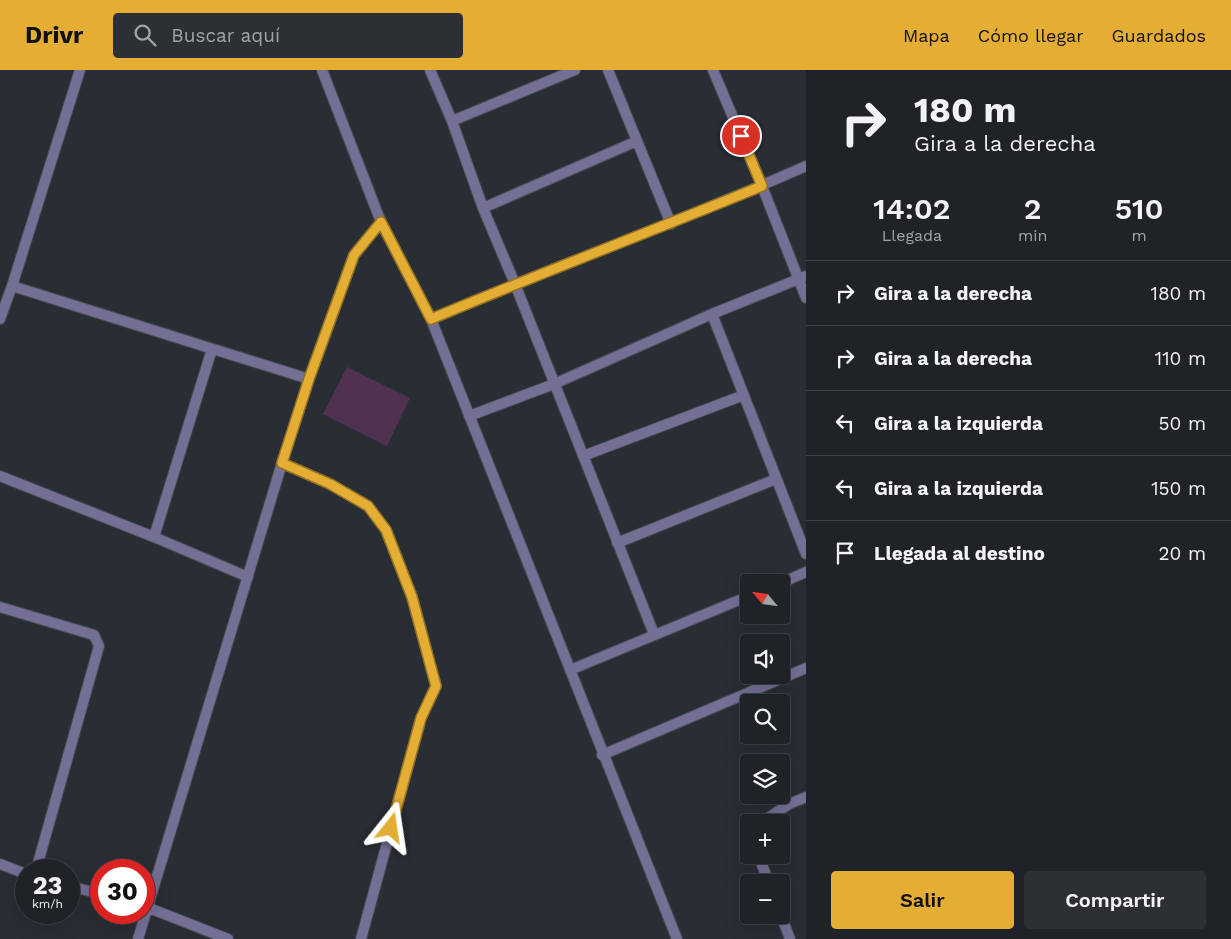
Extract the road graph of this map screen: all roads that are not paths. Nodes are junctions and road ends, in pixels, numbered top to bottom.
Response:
1 (80, 70) edge
2 (322, 70) edge
3 (430, 70) edge
4 (575, 70) edge
5 (608, 70) edge
6 (713, 70) edge
7 (452, 121) junction
8 (637, 141) junction
9 (806, 166) edge
10 (762, 186) junction
11 (484, 208) junction
12 (381, 222) junction
13 (671, 224) junction
14 (802, 278) edge
15 (515, 284) junction
16 (12, 286) junction
17 (806, 298) edge
18 (712, 314) junction
19 (0, 319) edge
20 (431, 319) junction
21 (212, 349) junction
22 (309, 379) junction
23 (554, 384) junction
24 (744, 394) junction
25 (469, 416) junction
26 (583, 456) junction
27 (282, 463) junction
28 (0, 476) edge
29 (776, 479) junction
30 (154, 537) junction
31 (617, 543) junction
32 (806, 554) edge
33 (806, 572) edge
34 (248, 577) junction
35 (790, 578) edge
36 (740, 600) edge
37 (0, 607) edge
38 (654, 634) junction
39 (806, 668) edge
40 (570, 670) junction
41 (602, 755) junction
42 (806, 797) edge
43 (774, 814) edge
44 (39, 859) edge
45 (0, 864) edge
46 (15, 870) edge
47 (155, 877) edge
48 (155, 910) edge
49 (142, 924) edge
50 (784, 924) edge
51 (138, 939) edge
52 (228, 939) edge
53 (361, 939) edge
54 (676, 939) edge
55 (790, 939) edge

1 - 16 street
2 - 12 street
3 - 7 street
4 - 7 street
5 - 8 street
6 - 10 street
7 - 11 street
8 - 11 street
8 - 13 street
9 - 10 street
10 - 13 street
10 - 14 street
11 - 15 street
12 - 20 street
12 - 22 street
13 - 15 street
14 - 17 street
14 - 18 street
15 - 20 street
15 - 23 street
16 - 19 street
16 - 21 street
18 - 23 street
18 - 24 street
20 - 25 street
21 - 22 street
21 - 30 street
22 - 27 street
23 - 25 street
23 - 26 street
24 - 26 street
24 - 29 street
25 - 40 street
26 - 31 street
27 - 34 street
27 - 53 street
28 - 30 street
29 - 31 street
29 - 32 street
30 - 34 street
31 - 38 street
33 - 35 street
34 - 47 street
36 - 38 street
37 - 44 street
38 - 40 street
39 - 41 street
40 - 41 street
41 - 54 street
42 - 43 street
45 - 46 street
48 - 52 street
49 - 51 street
50 - 55 street

